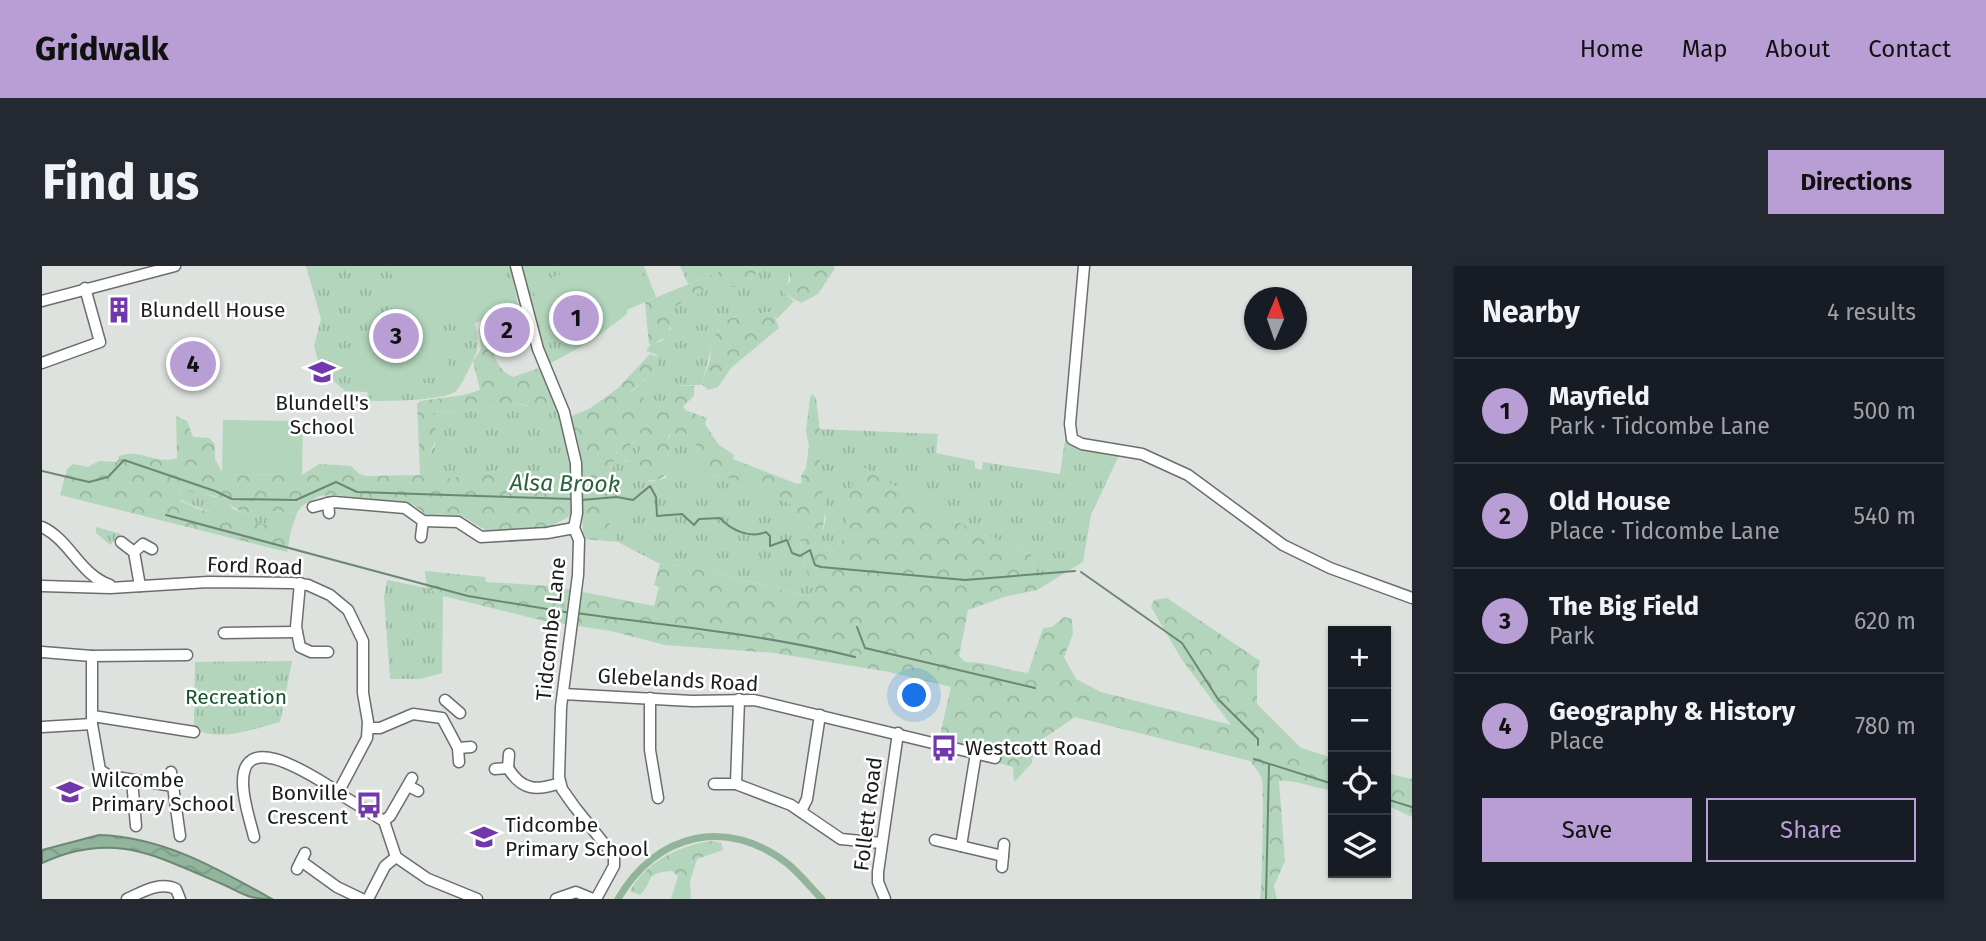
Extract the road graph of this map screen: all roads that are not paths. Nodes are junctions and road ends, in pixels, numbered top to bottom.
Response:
1 (175, 266) edge
2 (516, 266) edge
3 (1084, 266) edge
4 (85, 291) junction
5 (42, 301) edge
6 (42, 363) edge
7 (313, 507) dead end
8 (423, 521) junction
9 (42, 527) edge
10 (574, 528) junction
11 (421, 537) dead end
12 (121, 542) dead end
13 (152, 550) dead end
14 (134, 552) junction
15 (91, 573) junction
16 (300, 583) junction
17 (42, 586) edge
18 (86, 586) junction
19 (140, 586) junction
20 (118, 587) junction
21 (1412, 598) edge
22 (297, 632) junction
23 (224, 633) dead end
24 (42, 652) edge
25 (328, 652) dead end
26 (187, 655) dead end
27 (92, 656) junction
28 (563, 694) junction
29 (650, 698) junction
30 (740, 699) junction
31 (453, 706) dead end
32 (820, 715) junction
33 (442, 718) junction
34 (93, 720) junction
35 (42, 727) edge
36 (369, 728) junction
37 (194, 732) dead end
38 (898, 733) junction
39 (471, 747) dead end
40 (458, 748) junction
41 (976, 753) junction
42 (509, 754) dead end
43 (995, 758) dead end
44 (459, 762) dead end
45 (508, 768) junction
46 (495, 769) dead end
47 (171, 772) dead end
48 (132, 780) junction
49 (560, 783) junction
50 (714, 784) dead end
51 (740, 785) junction
52 (173, 786) junction
53 (340, 789) junction
54 (418, 791) dead end
55 (658, 799) dead end
56 (801, 811) junction
57 (384, 821) junction
58 (136, 827) dead end
59 (177, 832) dead end
60 (255, 832) dead end
61 (935, 840) dead end
62 (881, 844) junction
63 (1004, 845) dead end
64 (961, 846) junction
65 (396, 857) junction
66 (301, 861) dead end
67 (451, 894) edge
68 (179, 895) edge
69 (127, 899) edge
70 (362, 899) edge
71 (369, 899) edge
72 (477, 899) edge
73 (556, 899) edge
74 (595, 899) edge
75 (885, 899) edge

1 - 4 street
2 - 10 street, Tidcombe Lane
3 - 21 street
4 - 5 street
4 - 6 street
7 - 8 street
8 - 10 street
8 - 11 street
9 - 15 street
10 - 28 street, Tidcombe Lane
12 - 14 street
13 - 14 street
14 - 19 street
15 - 18 street
15 - 20 street
16 - 19 street, Ford Road
16 - 22 street
16 - 36 street, Ford Road
17 - 18 street, Ford Road
18 - 20 street, Ford Road
19 - 20 street, Ford Road
22 - 23 street
22 - 25 street
24 - 27 street
26 - 27 street
27 - 34 street
28 - 29 street, Glebelands Road
28 - 49 street, Tidcombe Lane
29 - 30 street, Glebelands Road
29 - 55 street
30 - 32 street, Glebelands Road
30 - 51 street
31 - 33 street
32 - 38 street, Glebelands Road
32 - 56 street
33 - 36 street
33 - 40 street
34 - 35 street
34 - 37 street
34 - 48 street
36 - 53 street
38 - 41 street, Glebelands Road
38 - 62 street, Follett Road
39 - 40 street
40 - 44 street
41 - 43 street, Glebelands Road
41 - 64 street
42 - 45 street
45 - 46 street
45 - 49 street
47 - 52 street
48 - 52 street
48 - 58 street
49 - 74 street
50 - 51 street
51 - 56 street
52 - 59 street
53 - 57 street
53 - 60 street
54 - 57 street
56 - 62 street
57 - 65 street
61 - 64 street
62 - 75 street, Follett Road
63 - 64 street
65 - 67 street
65 - 71 street
66 - 70 street
67 - 72 street
68 - 69 street
73 - 74 street

